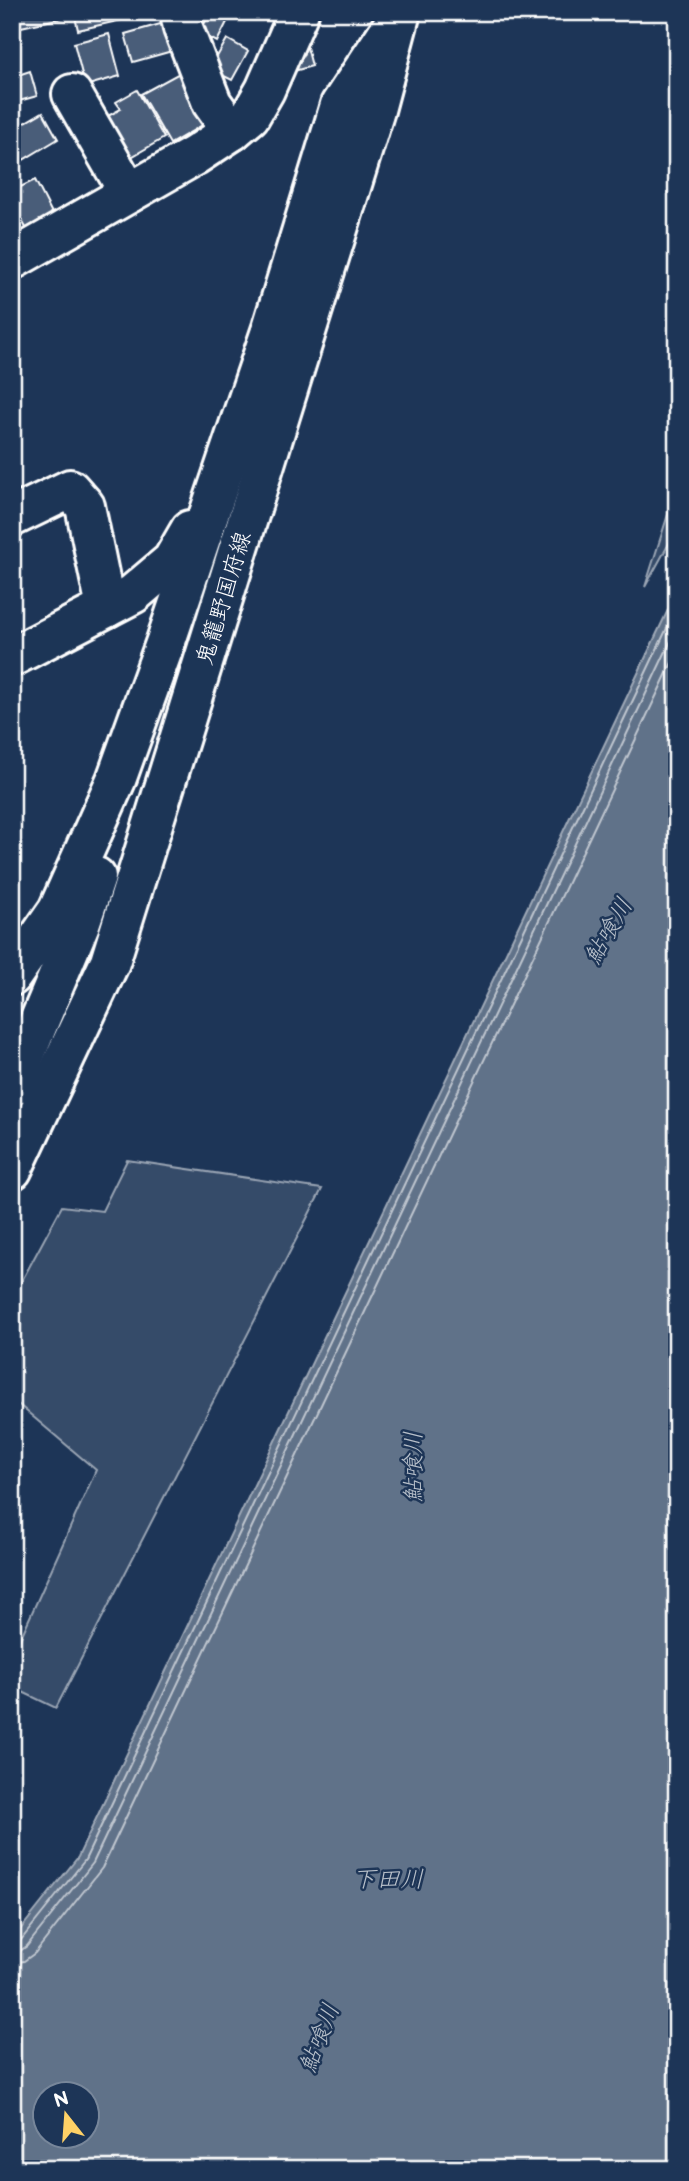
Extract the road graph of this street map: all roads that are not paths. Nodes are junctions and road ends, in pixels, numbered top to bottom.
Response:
1 (180, 12) edge
2 (299, 12) edge
3 (400, 13) edge
4 (72, 94) dead end
5 (232, 131) junction
6 (129, 193) junction
7 (12, 260) edge
8 (214, 500) junction
9 (12, 517) edge
10 (185, 583) junction
11 (106, 608) junction
12 (12, 657) edge
13 (135, 685) dead end
14 (116, 780) junction
15 (12, 976) edge
16 (12, 1086) edge
17 (12, 1170) edge

1 - 5 street
2 - 5 street
3 - 8 street
3 - 17 street, 鬼籠野国府線
4 - 6 street
5 - 6 street
6 - 7 street
8 - 10 street
8 - 11 street
9 - 11 street
10 - 13 street
10 - 14 street
11 - 12 street
14 - 15 street
14 - 16 street

